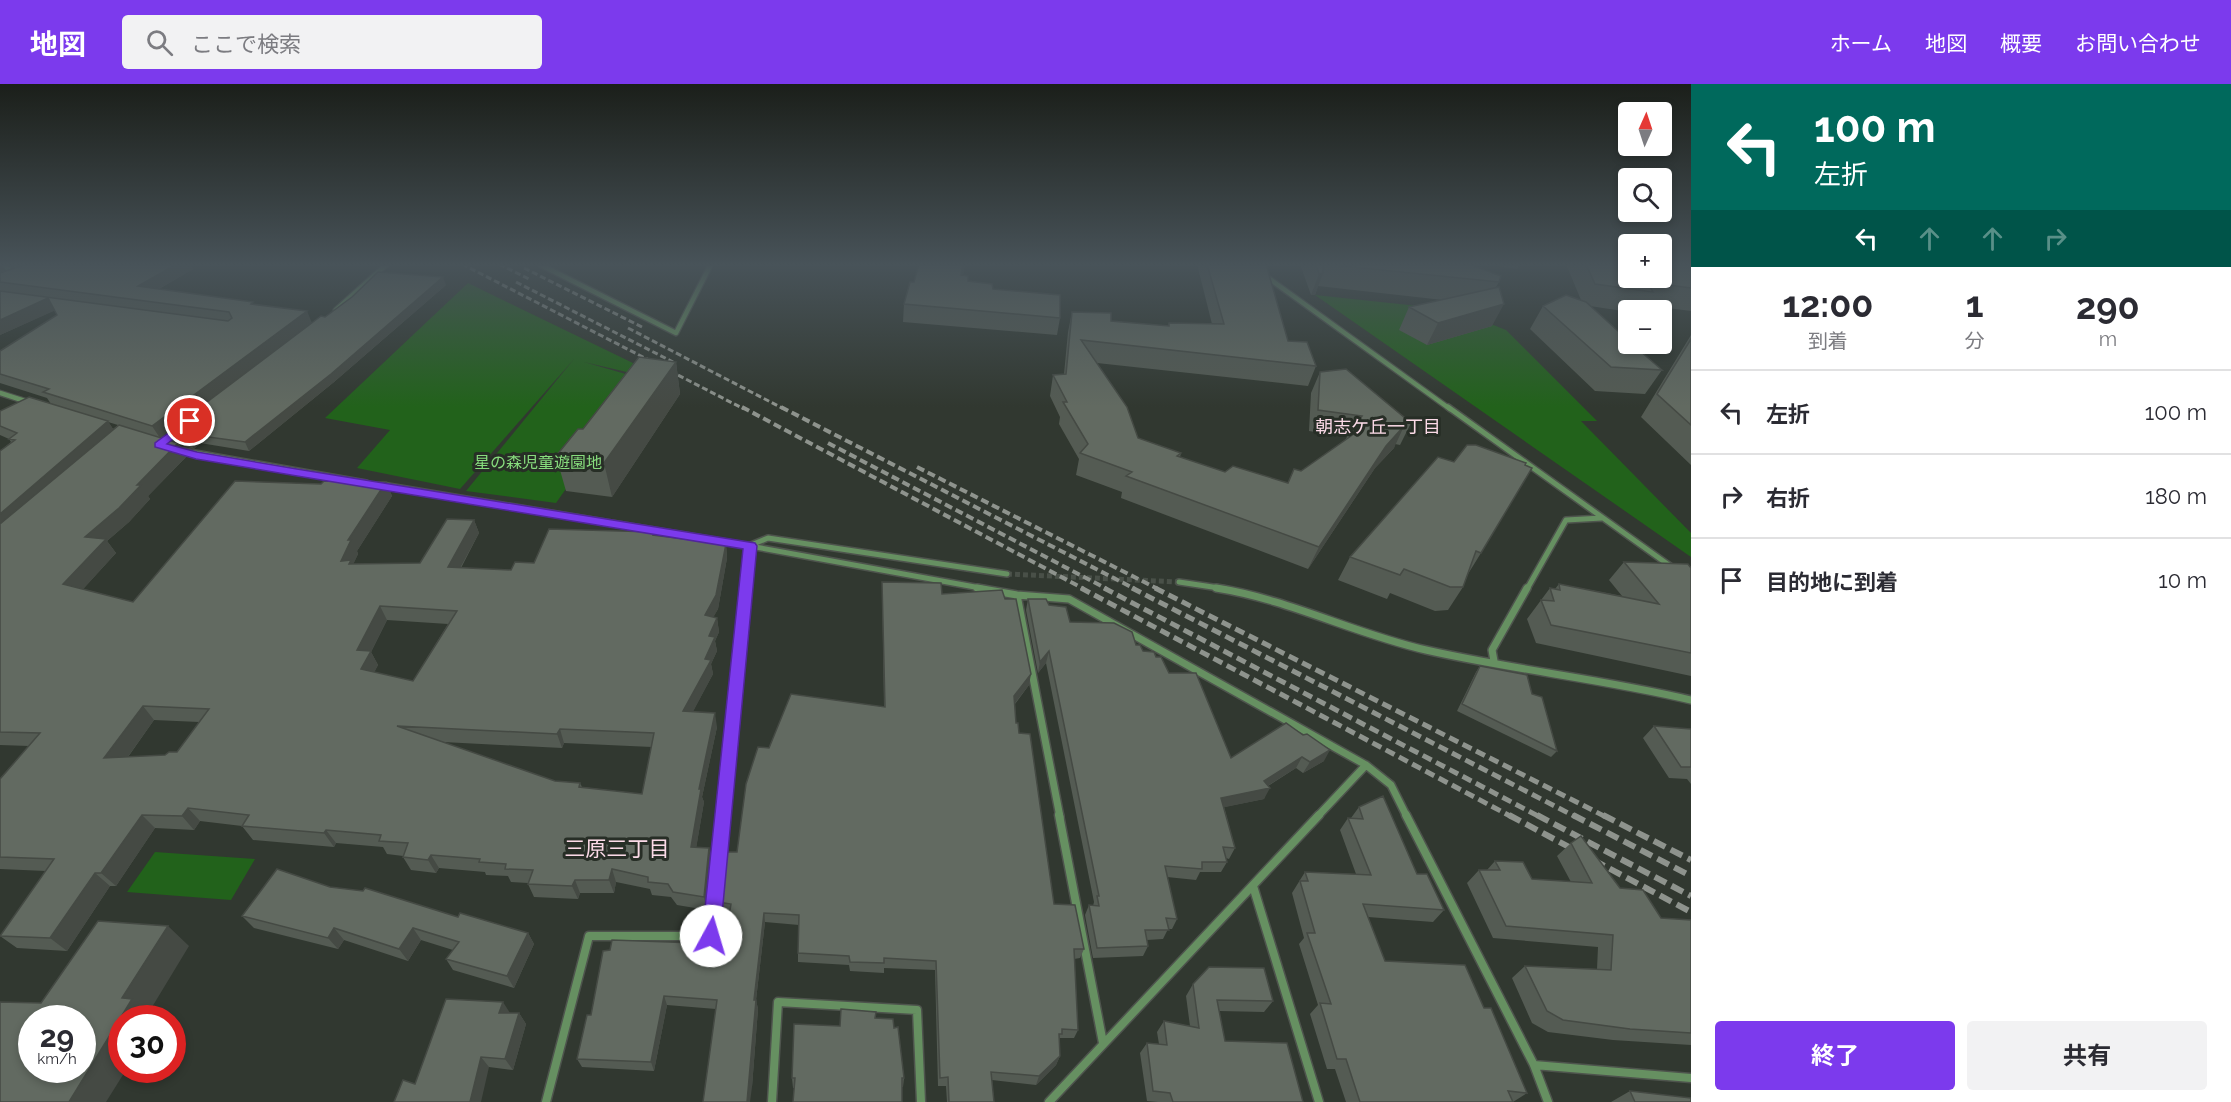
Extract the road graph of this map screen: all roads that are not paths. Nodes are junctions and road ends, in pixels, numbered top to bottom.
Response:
1 (633, 312) edge
2 (687, 312) edge
3 (1314, 312) edge
4 (0, 393) edge
5 (30, 403) edge
6 (168, 448) edge
7 (1602, 518) junction
8 (750, 546) junction
9 (1007, 574) tunnel mouth
10 (1682, 574) edge
11 (1179, 582) tunnel mouth
12 (1017, 595) junction
13 (1494, 661) junction
14 (1691, 700) edge
15 (1366, 765) junction
16 (1253, 886) junction
17 (1103, 1043) junction
18 (1534, 1065) junction
19 (1691, 1078) edge
20 (546, 1102) edge
21 (772, 1102) edge
22 (921, 1102) edge
23 (1049, 1102) edge
24 (1319, 1102) edge
25 (1548, 1102) edge

1 - 2 street
3 - 7 street
4 - 5 street
6 - 8 street
7 - 10 street
7 - 13 street
8 - 9 street
8 - 12 street
8 - 20 street
11 - 13 street
12 - 15 street
12 - 17 street
13 - 14 street
15 - 16 street
15 - 18 street
16 - 17 street
16 - 24 street
17 - 23 street
18 - 19 street
18 - 25 street
21 - 22 street

